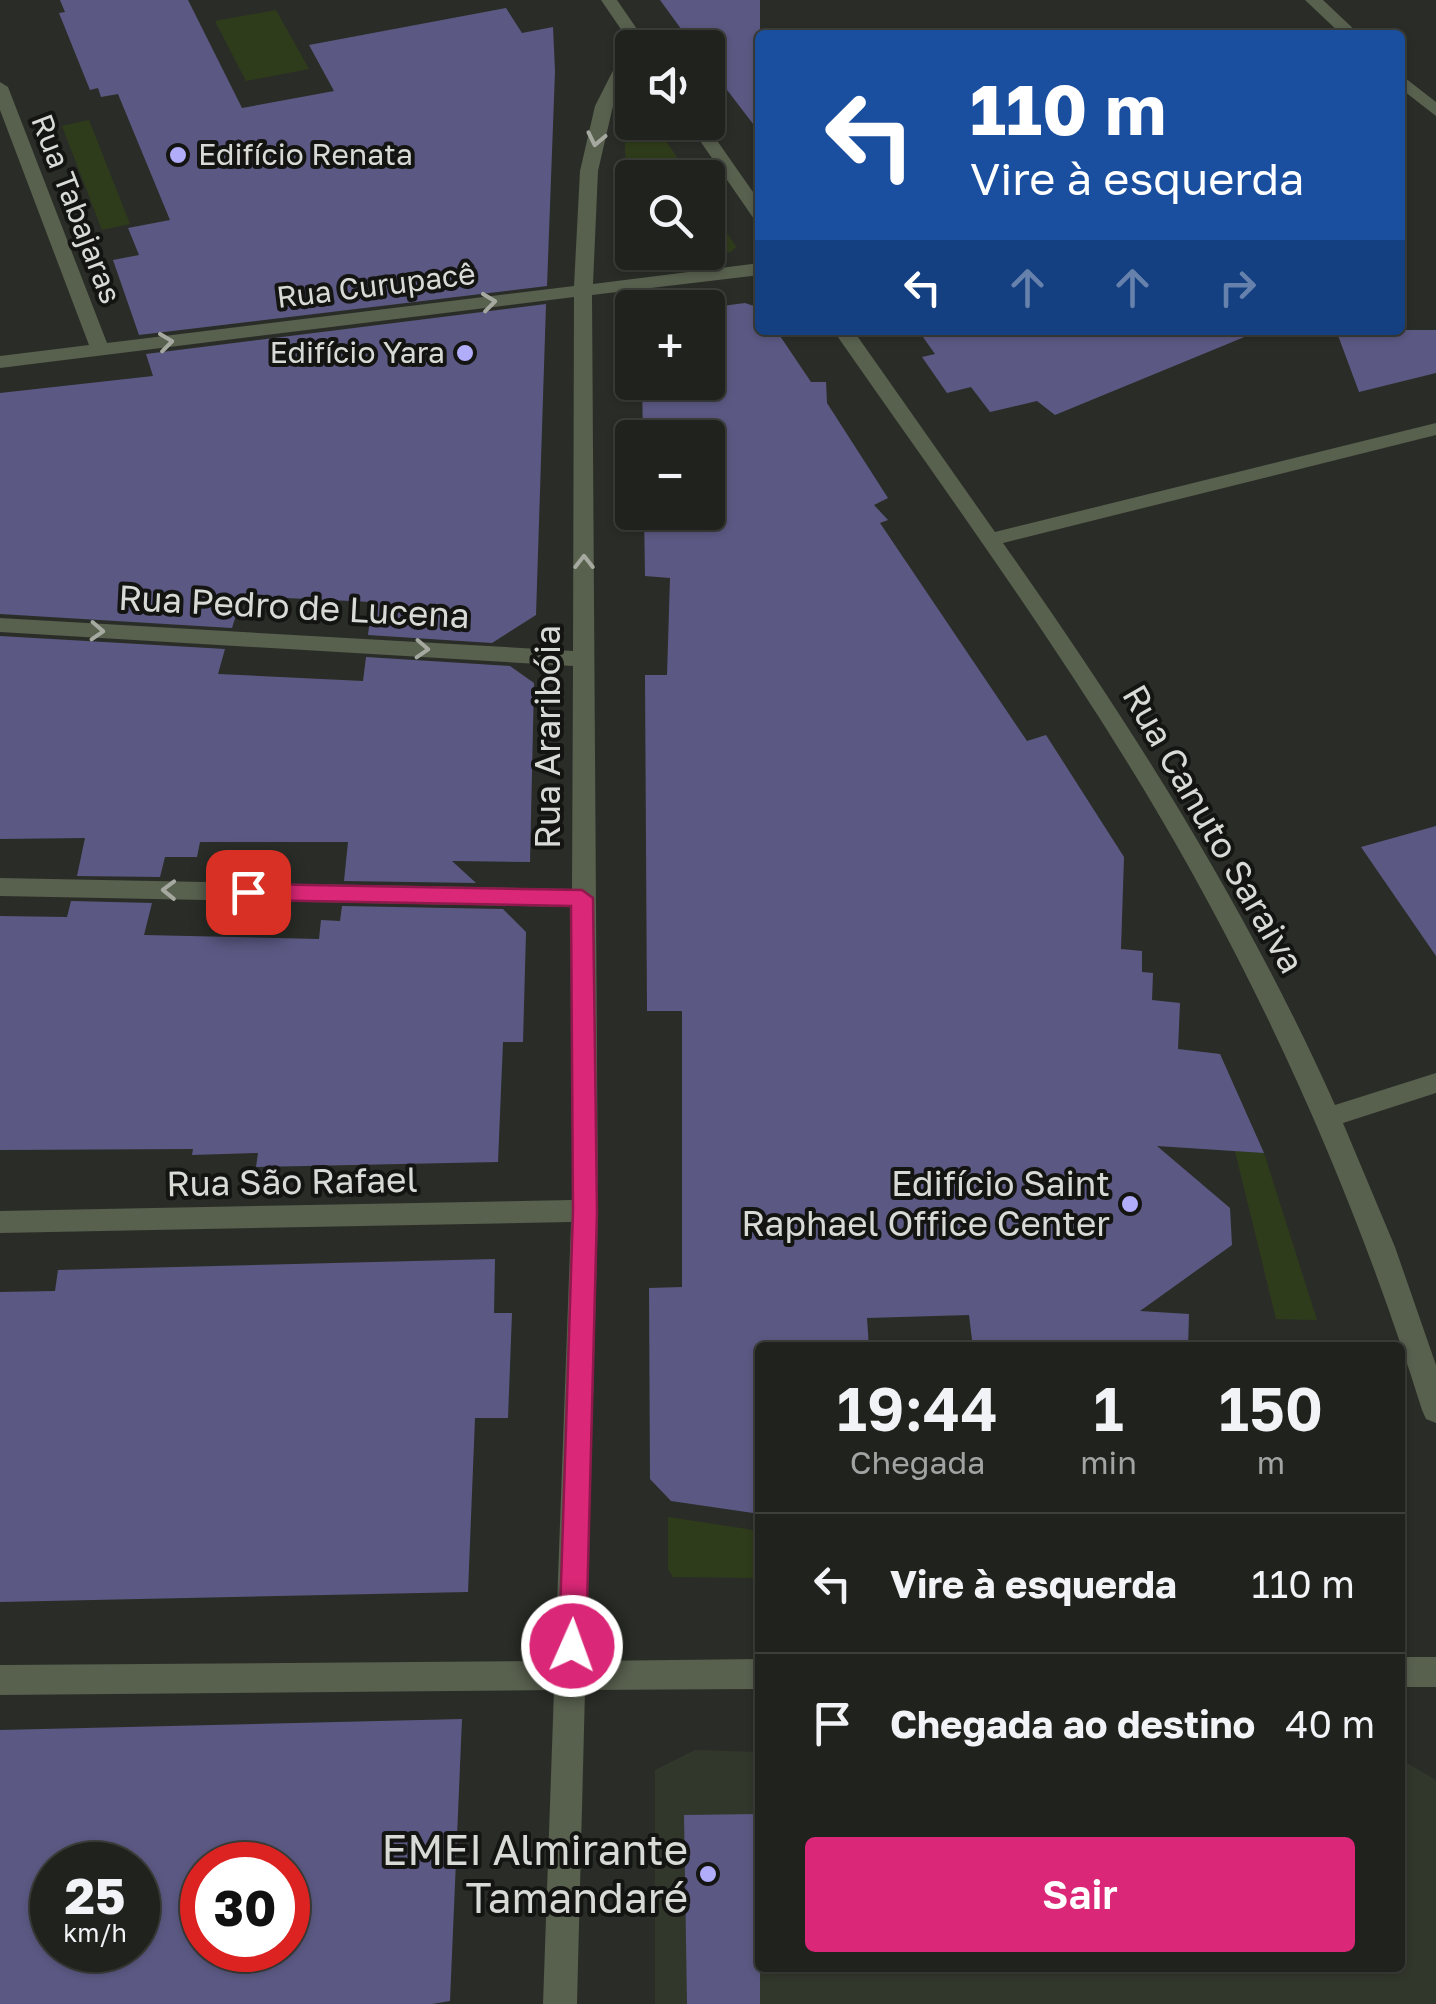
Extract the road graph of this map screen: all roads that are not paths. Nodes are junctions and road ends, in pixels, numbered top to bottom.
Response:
1 (609, 0) edge
2 (1314, 0) edge
3 (627, 30) edge
4 (1347, 30) edge
5 (1405, 83) edge
6 (615, 85) edge
7 (0, 87) edge
8 (1436, 111) edge
9 (708, 140) edge
10 (755, 208) edge
11 (755, 270) edge
12 (583, 290) junction
13 (846, 335) edge
14 (100, 350) junction
15 (0, 362) edge
16 (1436, 429) edge
17 (988, 540) junction
18 (0, 625) edge
19 (584, 660) junction
20 (0, 887) edge
21 (582, 898) junction
22 (1436, 1083) edge
23 (1330, 1117) junction
24 (585, 1211) junction
25 (0, 1222) edge
26 (1436, 1410) edge
27 (1405, 1672) edge
28 (1436, 1672) edge
29 (755, 1674) edge
30 (572, 1675) junction
31 (0, 1680) edge
32 (560, 2004) edge

1 - 3 street
2 - 4 street
5 - 8 street
6 -> 12 street, Rua Araribóia
7 - 14 street, Rua Tabajaras
9 - 10 street
11 - 12 street, Rua Curupacê
14 -> 12 street, Rua Curupacê
19 -> 12 street, Rua Araribóia
13 - 17 street, Rua Canuto Saraiva
14 - 15 street, Rua Curupacê
16 - 17 street
17 - 23 street, Rua Canuto Saraiva
18 -> 19 street, Rua Pedro de Lucena
19 - 21 street, Rua Araribóia
21 -> 20 street
21 - 24 street, Rua Araribóia
22 - 23 street
23 - 26 street, Rua Canuto Saraiva
24 - 25 street, Rua São Rafael
24 - 30 street, Rua Araribóia
27 - 28 street
29 - 30 street
30 - 31 street
30 - 32 street, Rua Araribóia

